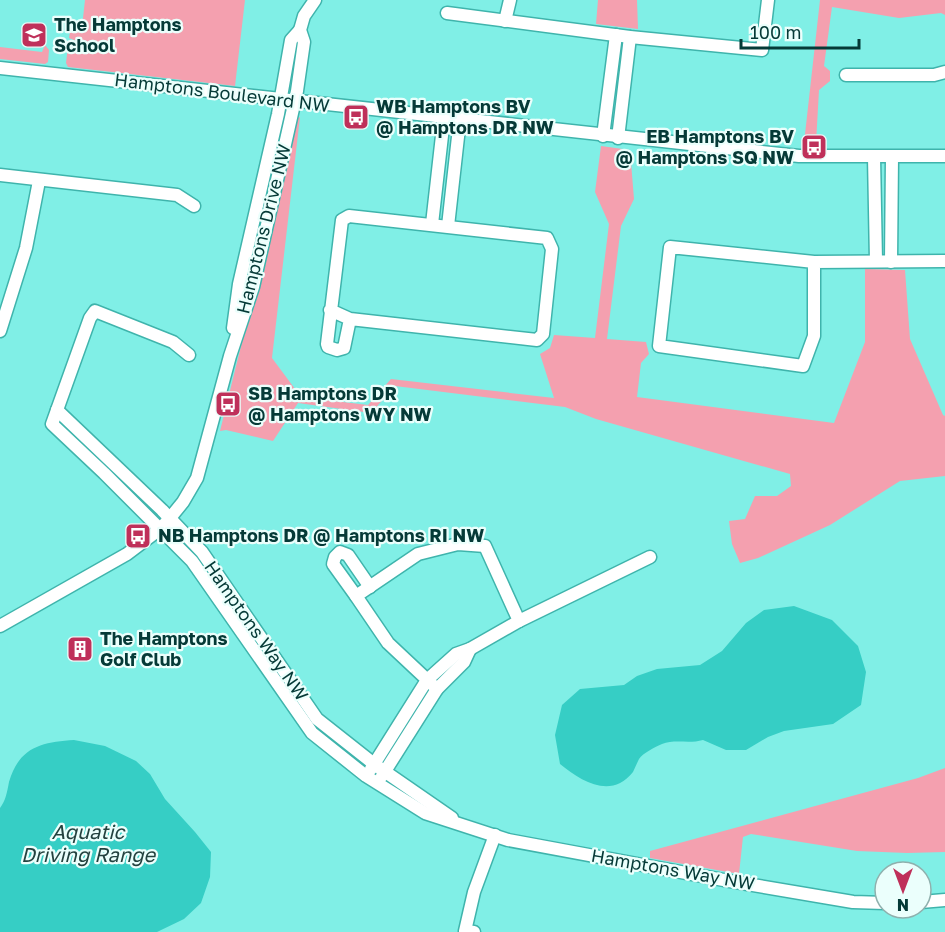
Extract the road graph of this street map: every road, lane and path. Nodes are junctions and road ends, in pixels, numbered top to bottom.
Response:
1 (315, 0) edge
2 (510, 0) edge
3 (768, 0) edge
4 (447, 12) dead end
5 (505, 21) junction
6 (300, 30) junction
7 (616, 34) junction
8 (630, 36) junction
9 (0, 68) edge
10 (945, 72) edge
11 (846, 75) dead end
12 (281, 100) junction
13 (295, 102) junction
14 (444, 118) junction
15 (460, 119) junction
16 (603, 136) junction
17 (618, 138) junction
18 (945, 156) edge
19 (874, 157) junction
20 (892, 157) junction
21 (0, 175) edge
22 (39, 181) junction
23 (194, 206) dead end
24 (432, 224) junction
25 (448, 226) junction
26 (876, 261) junction
27 (945, 261) edge
28 (814, 262) junction
29 (891, 262) junction
30 (330, 310) junction
31 (350, 319) junction
32 (0, 331) edge
33 (189, 355) dead end
34 (230, 357) junction
35 (57, 410) junction
36 (114, 464) junction
37 (105, 473) junction
38 (170, 518) junction
39 (160, 529) junction
40 (650, 557) dead end
41 (370, 586) junction
42 (356, 596) junction
43 (519, 621) junction
44 (0, 626) edge
45 (470, 649) junction
46 (267, 658) junction
47 (427, 680) junction
48 (437, 689) junction
49 (374, 764) junction
50 (386, 771) junction
51 (366, 776) junction
52 (377, 783) junction
53 (463, 825) junction
54 (495, 836) junction
55 (873, 903) edge
56 (474, 932) edge

1 - 6 street, Hamptons Drive NW
2 - 5 street
3 - 8 street
4 - 5 street
5 - 7 street
6 - 12 street, Hamptons Drive NW
6 - 13 street, Hamptons Drive NW
7 - 8 street
7 - 16 street
8 - 17 street
9 - 12 street, Hamptons Boulevard NW
10 - 11 street
12 - 13 street, Hamptons Boulevard NW
12 - 34 street, Hamptons Drive NW
13 - 14 street, Hamptons Boulevard NW
13 - 34 street, Hamptons Drive NW
14 - 15 street, Hamptons Boulevard NW
14 - 24 street
15 - 16 street, Hamptons Boulevard NW
15 - 25 street
16 - 17 street, Hamptons Boulevard NW
17 - 19 street, Hamptons Boulevard NW
18 - 20 street, Hamptons Boulevard NW
19 - 20 street, Hamptons Boulevard NW
19 - 26 street
20 - 29 street
21 - 22 street
22 - 23 street
22 - 32 street
24 - 25 street
24 - 30 street
25 - 31 street
26 - 28 street
26 - 29 street
27 - 29 street
28 - 28 street
30 - 31 street
30 - 31 street
33 - 35 street
34 - 38 street, Hamptons Drive NW
35 - 36 street, Hamptons Way NW
35 - 37 street, Hamptons Way NW
36 - 37 street
36 - 38 street, Hamptons Way NW
37 - 39 street, Hamptons Way NW
38 - 39 street, Hamptons Drive NW
38 - 46 street, Hamptons Way NW
39 - 44 street, Hamptons Drive NW
39 - 46 street, Hamptons Way NW
40 - 43 street
41 - 42 street
41 - 42 street
41 - 43 street
42 - 47 street
43 - 45 street
45 - 47 street
45 - 48 street
46 - 49 street, Hamptons Way NW
46 - 51 street, Hamptons Way NW
47 - 48 street
47 - 49 street
48 - 50 street
49 - 50 street, Hamptons Way NW
49 - 51 street
50 - 52 street
50 - 53 street, Hamptons Way NW
51 - 52 street, Hamptons Way NW
52 - 53 street, Hamptons Way NW
53 - 54 street, Hamptons Way NW
54 - 55 street, Hamptons Way NW
54 - 56 street

